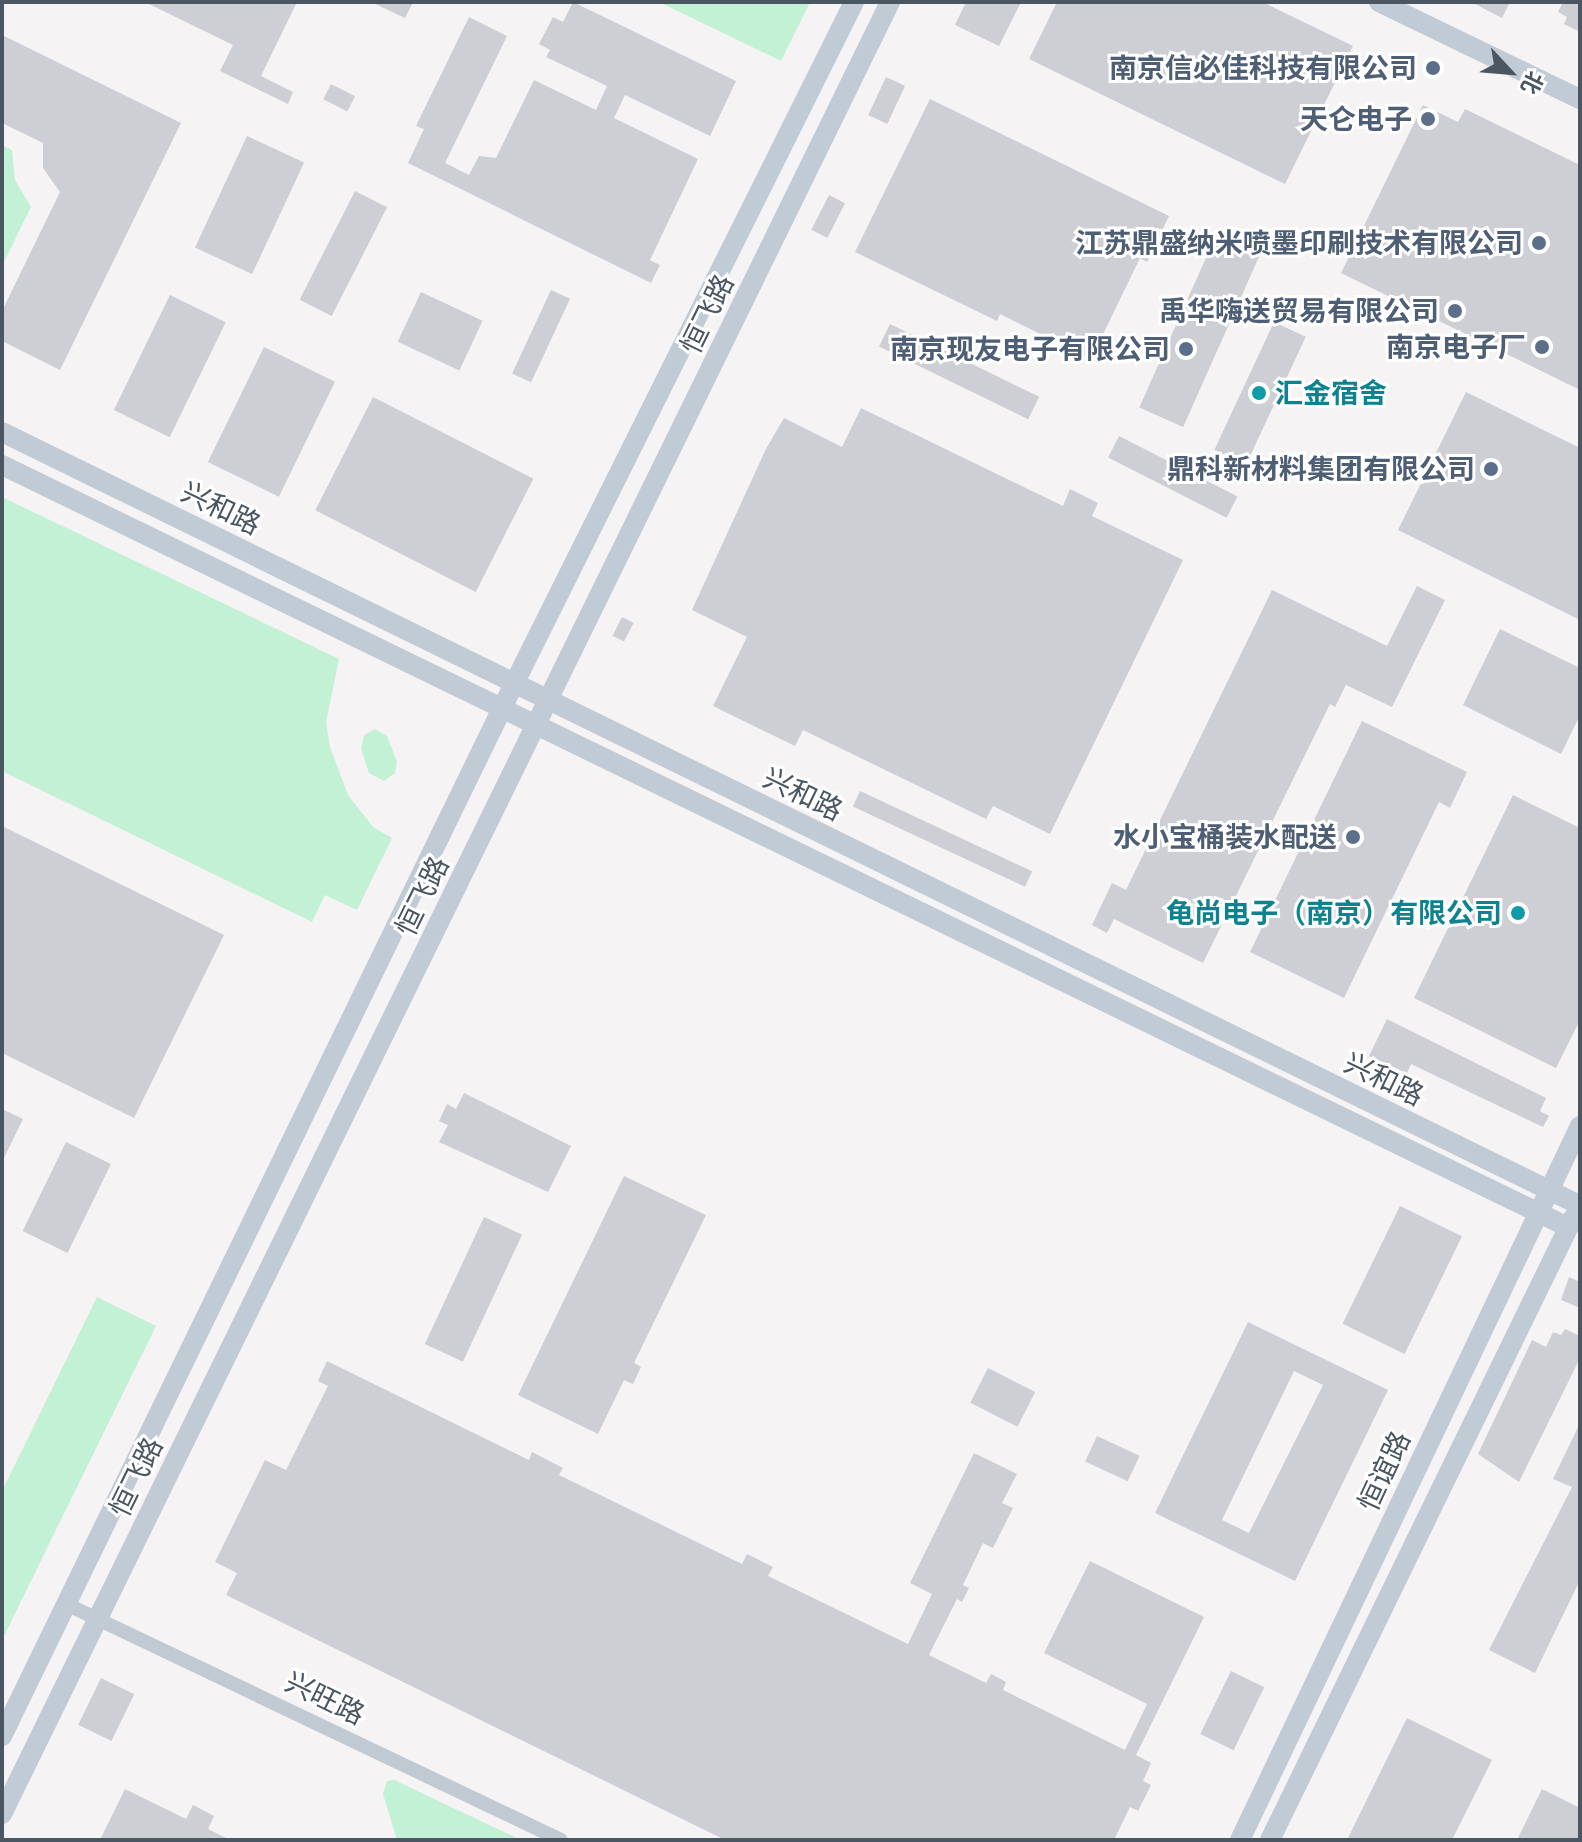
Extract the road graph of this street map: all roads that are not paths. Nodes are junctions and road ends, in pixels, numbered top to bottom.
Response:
1 (854, 2) edge
2 (890, 2) edge
3 (1379, 2) edge
4 (1580, 99) edge
5 (2, 432) edge
6 (2, 465) edge
7 (514, 684) junction
8 (550, 701) junction
9 (503, 708) junction
10 (537, 725) junction
11 (1580, 1126) edge
12 (1549, 1191) junction
13 (1579, 1204) edge
14 (1538, 1214) junction
15 (1568, 1227) junction
16 (66, 1604) junction
17 (97, 1618) junction
18 (2, 1736) edge
19 (2, 1814) edge
20 (561, 1840) edge
21 (1240, 1840) edge
22 (1270, 1840) edge

1 - 7 main road, 恒飞路
2 - 8 main road, 恒飞路
3 - 4 main road
5 - 7 main road, 兴和路
6 - 9 main road, 兴和路
7 - 8 main road, 兴和路
7 - 9 main road, 恒飞路
8 - 10 main road, 恒飞路
8 - 12 main road, 兴和路
9 - 10 main road, 兴和路
9 - 16 main road, 恒飞路
10 - 14 main road, 兴和路
10 - 17 main road, 恒飞路
11 - 12 main road, 恒谊路
12 - 13 main road, 兴和路
12 - 14 main road, 恒谊路
13 - 15 main road, 恒谊路
14 - 15 main road, 兴和路
14 - 21 main road, 恒谊路
15 - 22 main road, 恒谊路
16 - 17 street, 兴旺路
16 - 18 main road, 恒飞路
17 - 19 main road, 恒飞路
17 - 20 street, 兴旺路

